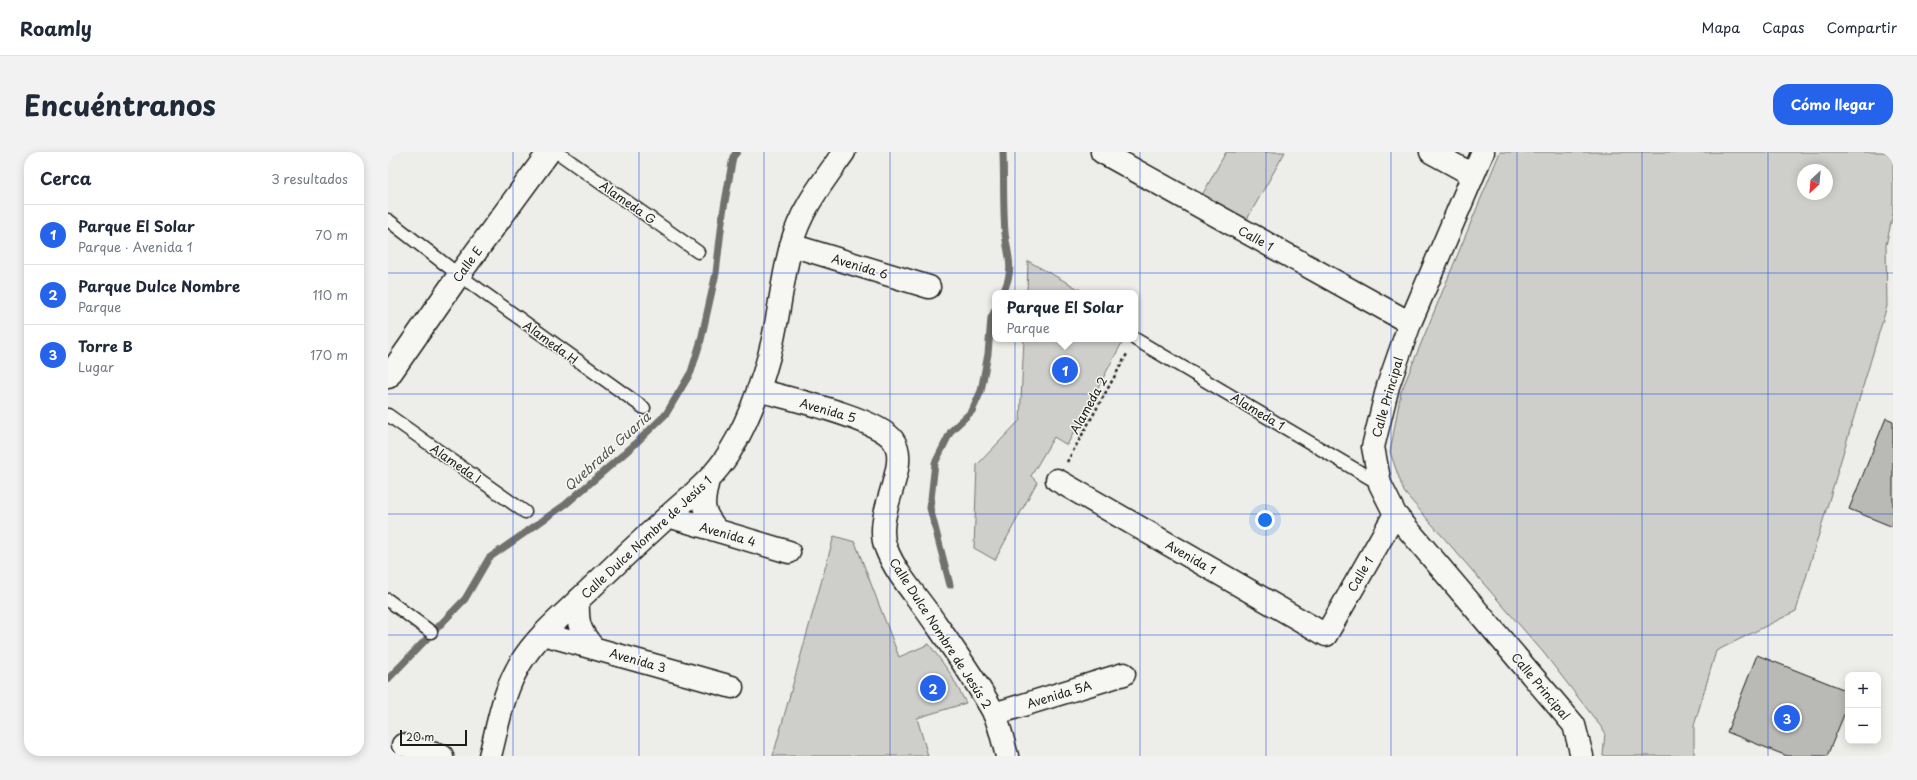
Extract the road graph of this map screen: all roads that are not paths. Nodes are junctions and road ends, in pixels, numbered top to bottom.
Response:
1 (549, 152) edge
2 (557, 152) edge
3 (844, 152) edge
4 (1102, 152) edge
5 (1431, 152) edge
6 (1483, 152) edge
7 (1473, 175) junction
8 (388, 220) edge
9 (791, 245) junction
10 (698, 252) dead end
11 (459, 275) junction
12 (929, 287) dead end
13 (1410, 323) junction
14 (1138, 341) edge
15 (388, 377) edge
16 (758, 390) junction
17 (644, 408) dead end
18 (388, 414) edge
19 (893, 440) joint
20 (708, 480) junction
21 (1057, 480) road end
22 (1380, 484) junction
23 (525, 512) dead end
24 (1395, 514) junction
25 (668, 516) junction
26 (718, 531) junction
27 (789, 552) dead end
28 (388, 600) edge
29 (578, 600) junction
30 (431, 632) dead end
31 (543, 634) junction
32 (1326, 635) joint
33 (594, 648) junction
34 (1124, 674) dead end
35 (732, 688) dead end
36 (994, 714) junction
37 (403, 745) dead end
38 (442, 756) edge
39 (490, 756) edge
40 (1007, 756) edge
41 (1582, 756) edge

1 - 11 street, Calle E
2 - 10 lane, Alameda G
3 - 9 street, Calle Dulce Nombre de Jesús 1
4 - 13 street, Calle 1
5 - 7 street
6 - 7 street, Calle Principal
7 - 13 street, Calle Principal
8 - 11 lane, Alameda H
9 - 12 street, Avenida 6
9 - 16 street, Calle Dulce Nombre de Jesús 1
11 - 15 street, Calle E
11 - 17 lane, Alameda H
13 - 22 street, Calle Principal
14 - 22 lane, Alameda 1
16 - 19 street, Avenida 5
16 - 20 street, Calle Dulce Nombre de Jesús 1
18 - 23 lane, Alameda I
19 - 36 street, Calle Dulce Nombre de Jesús 2
20 - 25 street, Calle Dulce Nombre de Jesús 1
20 - 26 street
21 - 32 street, Avenida 1
22 - 24 street, Calle Principal
24 - 32 street, Calle 1
24 - 41 street, Calle Principal
25 - 26 street, Avenida 4
25 - 29 street, Calle Dulce Nombre de Jesús 1
26 - 27 street, Avenida 4
28 - 30 lane
29 - 31 street, Calle Dulce Nombre de Jesús 1
29 - 33 street
31 - 33 street, Avenida 3
31 - 39 street, Calle Dulce Nombre de Jesús 1
33 - 35 street, Avenida 3
34 - 36 street, Avenida 5A
36 - 40 street, Calle Dulce Nombre de Jesús 2
37 - 38 street

